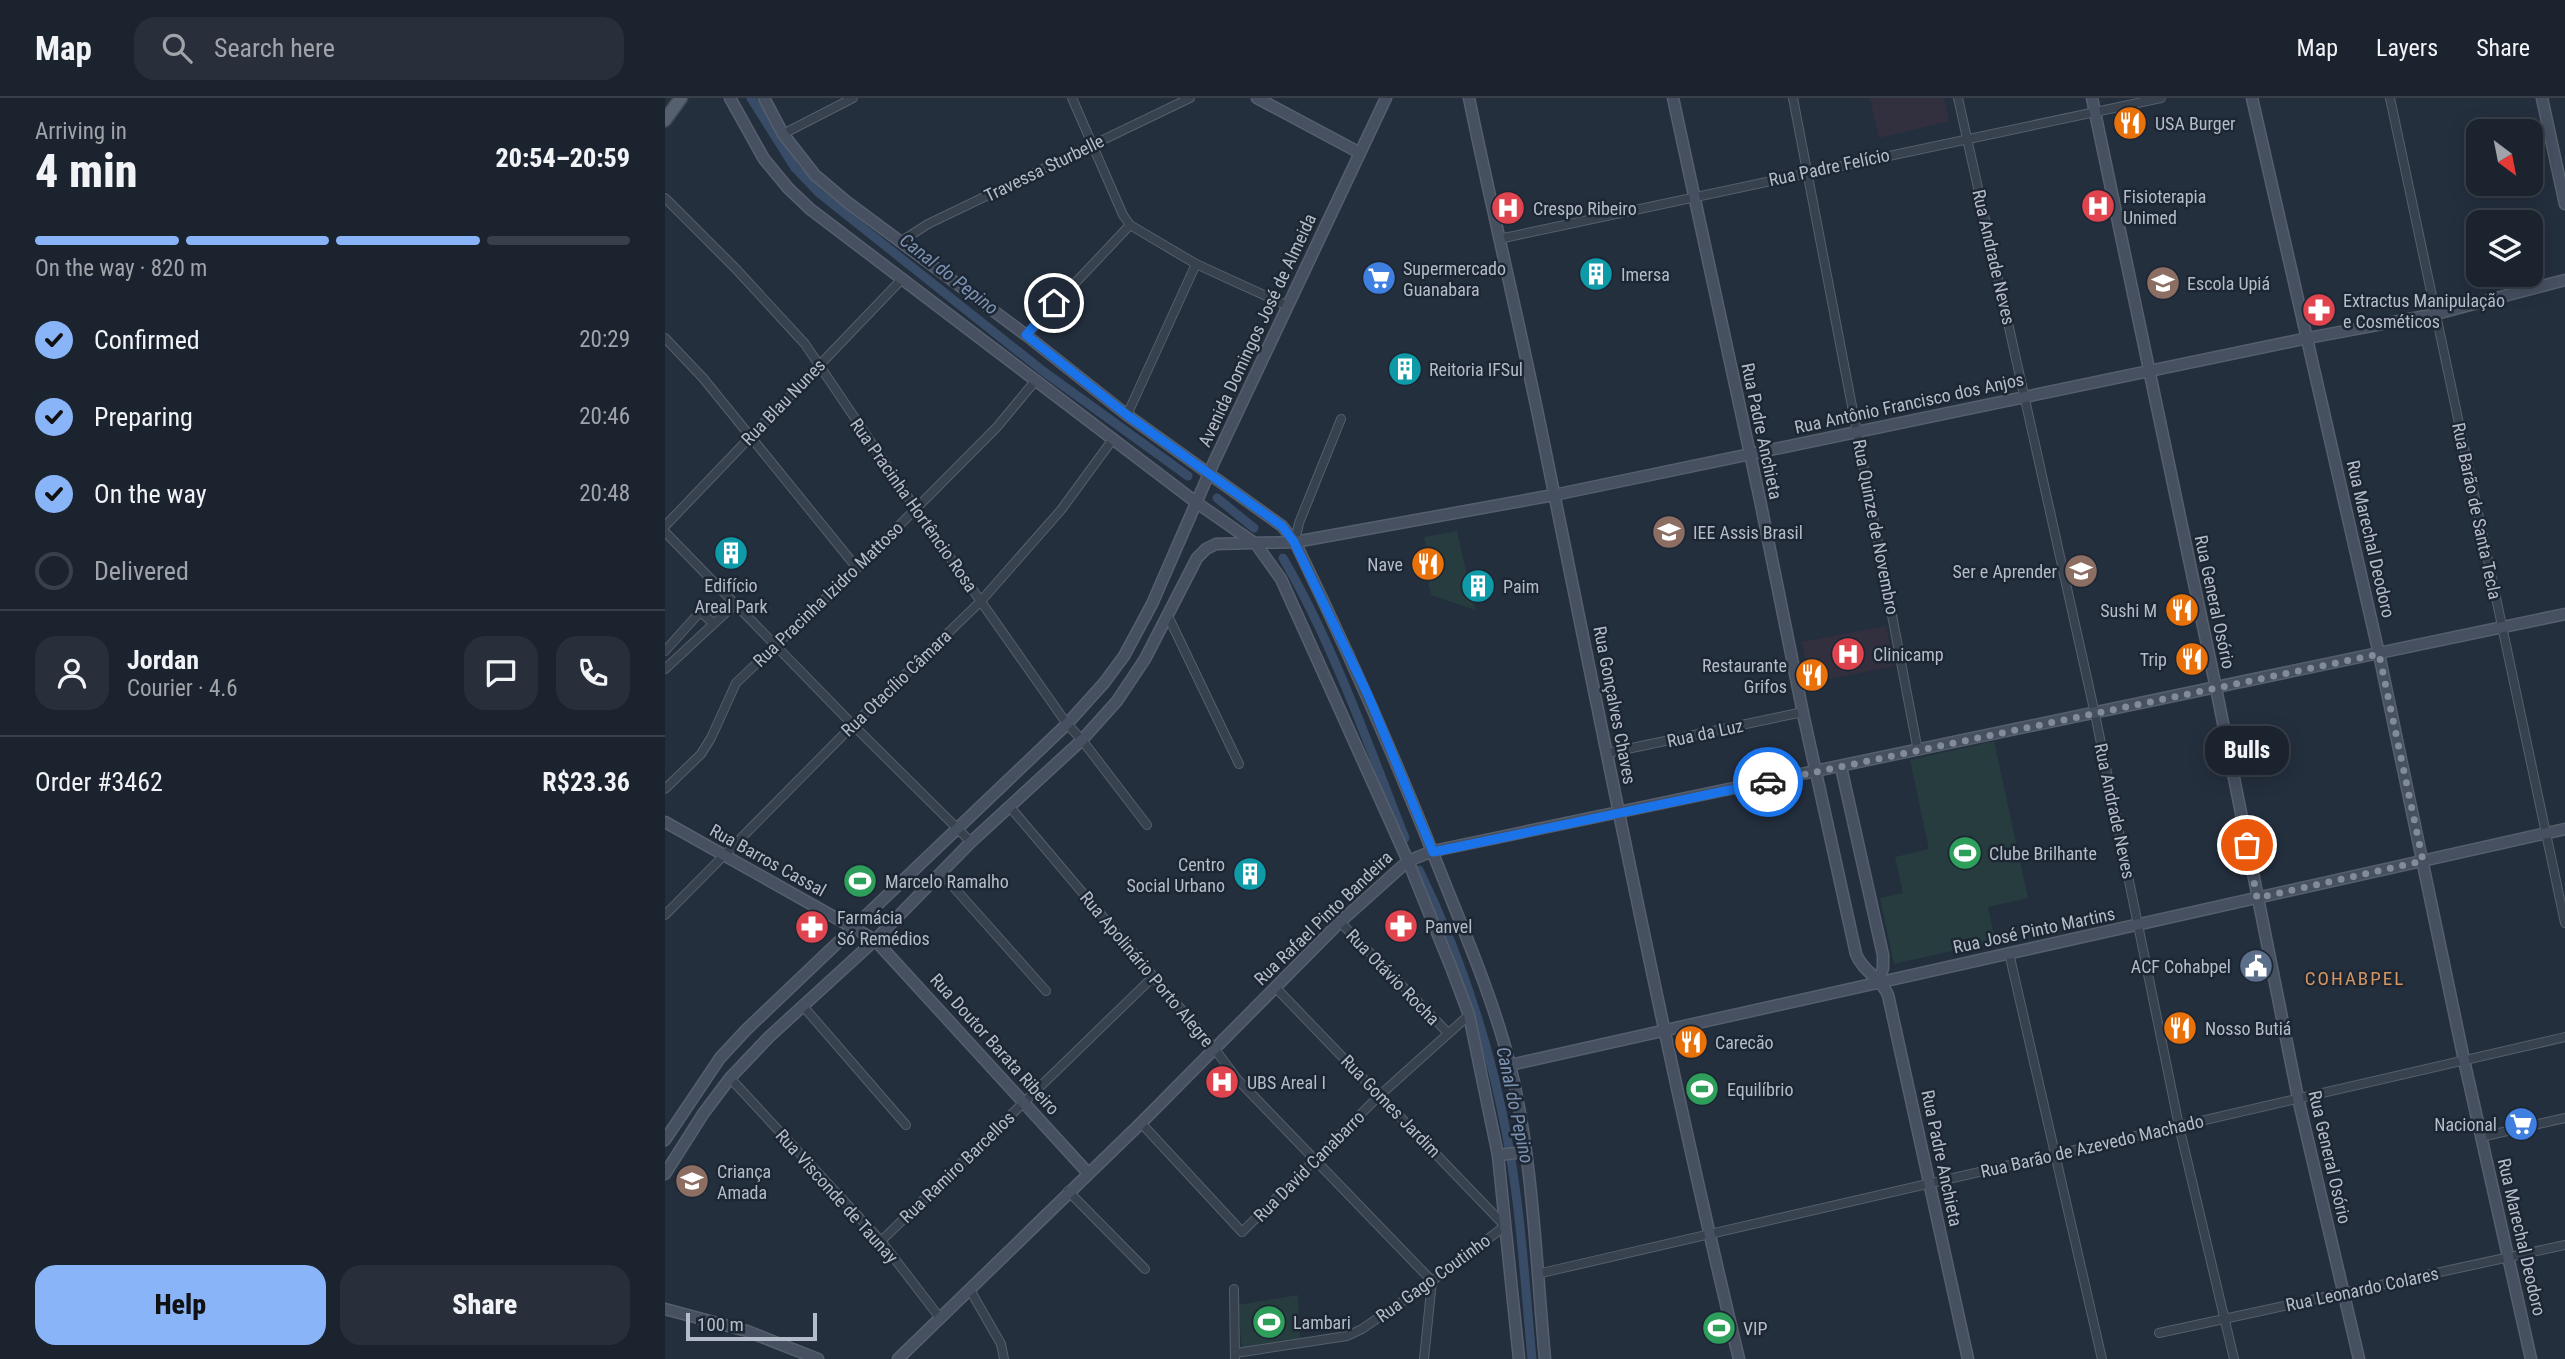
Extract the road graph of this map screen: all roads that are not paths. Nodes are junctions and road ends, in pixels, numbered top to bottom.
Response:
1 (681, 98) edge
2 (730, 98) edge
3 (764, 98) edge
4 (853, 98) edge
5 (1072, 98) edge
6 (1190, 98) edge
7 (1257, 98) edge
8 (1386, 98) edge
9 (1469, 98) edge
10 (1673, 98) edge
11 (1793, 98) edge
12 (1958, 98) edge
13 (2092, 98) edge
14 (2161, 98) edge
15 (2252, 98) edge
16 (2390, 98) edge
17 (2542, 98) edge
18 (2094, 111) junction
19 (665, 120) edge
20 (783, 134) junction
21 (1967, 138) junction
22 (1093, 145) junction
23 (1360, 153) junction
24 (1807, 172) junction
25 (1693, 196) junction
26 (665, 198) edge
27 (2565, 204) edge
28 (1129, 225) junction
29 (1499, 239) junction
30 (900, 242) junction
31 (1196, 264) junction
32 (902, 279) junction
33 (2565, 280) edge
34 (1288, 306) junction
35 (2436, 314) junction
36 (1026, 335) junction
37 (665, 338) edge
38 (2308, 338) junction
39 (817, 365) junction
40 (2148, 372) junction
41 (1036, 380) junction
42 (2025, 396) junction
43 (1127, 415) junction
44 (1341, 419) dead end
45 (1858, 432) junction
46 (751, 435) junction
47 (1113, 439) junction
48 (1749, 454) junction
49 (1209, 472) junction
50 (1554, 495) junction
51 (1197, 503) junction
52 (916, 509) junction
53 (665, 526) edge
54 (665, 532) edge
55 (1294, 542) junction
56 (1256, 544) junction
57 (857, 568) junction
58 (981, 601) junction
59 (735, 604) junction
60 (1167, 614) junction
61 (2565, 614) edge
62 (713, 623) junction
63 (2501, 627) junction
64 (775, 645) junction
65 (665, 652) edge
66 (2379, 654) junction
67 (665, 669) edge
68 (2216, 688) junction
69 (1803, 712) junction
70 (2095, 714) junction
71 (1067, 723) junction
72 (853, 725) junction
73 (1082, 740) junction
74 (1918, 751) junction
75 (1608, 753) junction
76 (1239, 764) dead end
77 (1841, 767) junction
78 (1817, 772) junction
79 (665, 789) edge
80 (1010, 807) junction
81 (1618, 813) junction
82 (665, 822) edge
83 (1147, 825) dead end
84 (956, 829) junction
85 (2565, 829) edge
86 (2547, 833) junction
87 (971, 842) junction
88 (1433, 852) junction
89 (725, 855) junction
90 (1408, 861) junction
91 (2423, 861) junction
92 (941, 873) junction
93 (2257, 898) junction
94 (665, 915) edge
95 (1340, 922) junction
96 (2565, 923) edge
97 (2138, 925) junction
98 (855, 928) junction
99 (875, 940) junction
100 (2009, 953) junction
101 (1883, 955) junction
102 (1859, 961) junction
103 (1153, 977) junction
104 (1879, 981) junction
105 (1276, 988) junction
106 (1046, 991) dead end
107 (802, 1006) junction
108 (1469, 1015) junction
109 (1665, 1030) junction
110 (1447, 1032) junction
111 (2565, 1038) edge
112 (1214, 1048) junction
113 (2464, 1060) junction
114 (1510, 1065) junction
115 (730, 1078) junction
116 (1380, 1096) junction
117 (2298, 1098) junction
118 (1024, 1101) junction
119 (2565, 1118) edge
120 (1141, 1123) junction
121 (907, 1125) dead end
122 (2179, 1126) junction
123 (2481, 1137) junction
124 (665, 1140) edge
125 (1522, 1152) junction
126 (1501, 1154) junction
127 (2054, 1155) junction
128 (1315, 1161) junction
129 (1088, 1173) junction
130 (665, 1174) edge
131 (1930, 1184) junction
132 (1068, 1191) junction
133 (1505, 1226) junction
134 (1709, 1234) junction
135 (881, 1241) junction
136 (2565, 1245) edge
137 (2508, 1257) junction
138 (1145, 1269) dead end
139 (1537, 1274) junction
140 (1432, 1281) junction
141 (1234, 1289) dead end
142 (970, 1290) junction
143 (2342, 1293) junction
144 (665, 1309) edge
145 (940, 1318) junction
146 (2225, 1318) junction
147 (2159, 1333) dead end
148 (1236, 1356) edge
149 (818, 1359) edge
150 (898, 1359) edge
151 (1004, 1359) edge
152 (1424, 1359) edge
153 (1519, 1359) edge
154 (1545, 1359) edge
155 (1739, 1359) edge
156 (1968, 1359) edge
157 (2102, 1359) edge
158 (2234, 1359) edge
159 (2359, 1359) edge
160 (2531, 1359) edge

1 - 19 main road
2 - 32 street
3 - 20 street
4 - 20 street
5 - 22 street
6 - 22 street, Travessa Sturbelle
7 - 23 street
8 - 23 street, Avenida Domingos José de Almeida
9 - 29 street, Rua Gonçalves Chaves
10 - 25 street, Rua Padre Anchieta
11 - 24 street, Rua Quinze de Novembro
12 - 21 street, Rua Andrade Neves
13 - 18 street, Rua General Osório
14 - 18 street, Rua Padre Felício
15 - 38 street, Rua Marechal Deodoro
16 - 35 street, Rua Barão de Santa Tecla
17 - 27 street
18 - 21 street, Rua Padre Felício
18 - 40 street, Rua General Osório
20 - 30 street
21 - 24 street, Rua Padre Felício
21 - 42 street, Rua Andrade Neves
22 - 28 street
22 - 30 street, Travessa Sturbelle
23 - 34 street, Avenida Domingos José de Almeida
24 - 25 street, Rua Padre Felício
24 - 45 street, Rua Quinze de Novembro
25 - 29 street, Rua Padre Felício
25 - 48 street, Rua Padre Anchieta
26 - 39 street, Rua Pracinha Hortêncio Rosa
28 - 31 street
28 - 36 street
29 - 50 street, Rua Gonçalves Chaves
30 - 36 street
31 - 34 street
31 - 43 street
32 - 39 street, Rua Blau Nunes
32 - 41 street
33 - 35 street, Rua Antônio Francisco dos Anjos
34 - 49 street, Avenida Domingos José de Almeida
35 - 38 street, Rua Antônio Francisco dos Anjos
35 - 63 street, Rua Barão de Santa Tecla
36 - 43 street
37 - 46 street
38 - 40 street, Rua Antônio Francisco dos Anjos
38 - 66 street, Rua Marechal Deodoro
39 - 46 street, Rua Blau Nunes
39 - 52 street, Rua Pracinha Hortêncio Rosa
40 - 42 street, Rua Antônio Francisco dos Anjos
40 - 68 street, Rua General Osório
41 - 47 street
41 - 52 street, Rua Pracinha Izidro Mattoso
42 - 45 street, Rua Antônio Francisco dos Anjos
42 - 70 street, Rua Andrade Neves
43 - 49 street
44 - 55 street
45 - 48 street, Rua Antônio Francisco dos Anjos
45 - 74 street, Rua Quinze de Novembro
46 - 53 street, Rua Blau Nunes
46 - 57 street
47 - 51 street
47 - 58 street, Rua Otacílio Câmara
48 - 50 street, Rua Antônio Francisco dos Anjos
48 - 69 street, Rua Padre Anchieta
49 - 51 street, Avenida Domingos José de Almeida
49 - 55 street
50 - 55 street, Rua Antônio Francisco dos Anjos
50 - 75 street, Rua Gonçalves Chaves
51 - 56 street
51 - 71 street, Avenida Domingos José de Almeida
52 - 57 street, Rua Pracinha Izidro Mattoso
52 - 58 street, Rua Pracinha Hortêncio Rosa
54 - 59 street
55 - 56 street, Rua Antônio Francisco dos Anjos
55 - 88 street
56 - 60 street
56 - 90 street
57 - 64 street, Rua Pracinha Izidro Mattoso
58 - 71 street, Rua Pracinha Hortêncio Rosa
58 - 72 street, Rua Otacílio Câmara
59 - 62 street
59 - 64 street
60 - 73 street
60 - 76 street
61 - 63 street, Rua Rafael Pinto Bandeira
62 - 65 street
62 - 67 street
63 - 66 street, Rua Rafael Pinto Bandeira
63 - 86 street, Rua Barão de Santa Tecla
64 - 72 street
64 - 79 street, Rua Pracinha Izidro Mattoso
66 - 68 street, Rua Rafael Pinto Bandeira
66 - 91 street, Rua Marechal Deodoro
68 - 70 street, Rua Rafael Pinto Bandeira
68 - 93 street, Rua General Osório
69 - 75 street, Rua da Luz
69 - 78 street, Rua Padre Anchieta
70 - 74 street, Rua Rafael Pinto Bandeira
70 - 97 street, Rua Andrade Neves
71 - 73 street, Rua Pracinha Hortêncio Rosa
71 - 84 street, Avenida Domingos José de Almeida
72 - 84 street
72 - 89 street, Rua Otacílio Câmara
73 - 80 street
73 - 83 street, Rua Pracinha Hortêncio Rosa
74 - 77 street, Rua Rafael Pinto Bandeira
75 - 81 street, Rua Gonçalves Chaves
77 - 78 street, Rua Rafael Pinto Bandeira
77 - 101 street
78 - 81 street, Rua Rafael Pinto Bandeira
78 - 102 street, Rua Padre Anchieta
80 - 87 street
80 - 103 street, Rua Apolinário Porto Alegre
81 - 88 street, Rua Rafael Pinto Bandeira
81 - 109 street, Rua Gonçalves Chaves
82 - 89 street, Rua Barros Cassal
84 - 87 street
84 - 98 street, Avenida Domingos José de Almeida
85 - 86 street, Rua José Pinto Martins
86 - 91 street, Rua José Pinto Martins
86 - 96 street, Rua Barão de Santa Tecla
87 - 92 street
88 - 90 street, Rua Rafael Pinto Bandeira
88 - 114 street
89 - 94 street, Rua Otacílio Câmara
89 - 98 street, Rua Barros Cassal
90 - 95 street, Rua Rafael Pinto Bandeira
90 - 108 street
91 - 93 street, Rua José Pinto Martins
91 - 113 street, Rua Marechal Deodoro
92 - 99 street
92 - 106 street
93 - 97 street, Rua José Pinto Martins
93 - 117 street, Rua General Osório
95 - 105 street, Rua Rafael Pinto Bandeira
95 - 110 street, Rua Otávio Rocha
97 - 100 street, Rua José Pinto Martins
97 - 122 street, Rua Andrade Neves
98 - 99 street, Rua Barros Cassal
98 - 124 street, Avenida Domingos José de Almeida
99 - 107 street
99 - 118 street, Rua Doutor Barata Ribeiro
100 - 104 street, Rua José Pinto Martins
100 - 127 street
101 - 102 street
101 - 104 street
102 - 104 street
103 - 112 street, Rua Apolinário Porto Alegre
103 - 118 street, Rua Ramiro Barcellos
104 - 109 street, Rua José Pinto Martins
104 - 131 street, Rua Padre Anchieta
105 - 112 street, Rua Rafael Pinto Bandeira
105 - 116 street, Rua Gomes Jardim
107 - 115 street
107 - 121 street
108 - 110 street, Rua David Canabarro
108 - 126 street
109 - 114 street, Rua José Pinto Martins
109 - 134 street, Rua Gonçalves Chaves
110 - 116 street, Rua David Canabarro
111 - 113 street, Rua Barão de Azevedo Machado
112 - 120 street, Rua Rafael Pinto Bandeira
112 - 128 street, Rua Apolinário Porto Alegre
113 - 117 street, Rua Barão de Azevedo Machado
113 - 123 street, Rua Marechal Deodoro
114 - 125 street
115 - 130 street
115 - 135 street, Rua Visconde de Taunay
116 - 128 street, Rua David Canabarro
116 - 133 street, Rua Gomes Jardim
117 - 122 street, Rua Barão de Azevedo Machado
117 - 143 street, Rua General Osório
118 - 129 street, Rua Doutor Barata Ribeiro
118 - 135 street, Rua Ramiro Barcellos
119 - 123 street
120 - 128 street, Rua David Canabarro
120 - 129 street, Rua Rafael Pinto Bandeira
122 - 127 street, Rua Barão de Azevedo Machado
122 - 146 street, Rua Andrade Neves
123 - 137 street, Rua Marechal Deodoro
125 - 126 street
125 - 139 street
126 - 133 street
127 - 131 street, Rua Barão de Azevedo Machado
127 - 157 street
128 - 140 street, Rua Apolinário Porto Alegre
129 - 132 street, Rua Rafael Pinto Bandeira
131 - 134 street, Rua Barão de Azevedo Machado
131 - 156 street, Rua Padre Anchieta
132 - 138 street
132 - 142 street, Rua Rafael Pinto Bandeira
133 - 140 street, Rua Gago Coutinho
133 - 153 street
134 - 139 street, Rua Barão de Azevedo Machado
134 - 155 street, Rua Gonçalves Chaves
135 - 145 street, Rua Visconde de Taunay
136 - 137 street, Rua Leonardo Colares
137 - 143 street, Rua Leonardo Colares
137 - 160 street, Rua Marechal Deodoro
139 - 154 street
140 - 148 street, Rua Gago Coutinho
140 - 152 street
141 - 148 street, Rua Gago Coutinho
142 - 145 street, Rua Rafael Pinto Bandeira
142 - 151 street
143 - 146 street, Rua Leonardo Colares
143 - 159 street, Rua General Osório
144 - 149 street
145 - 150 street, Rua Rafael Pinto Bandeira
146 - 147 street, Rua Leonardo Colares
146 - 158 street, Rua Andrade Neves

